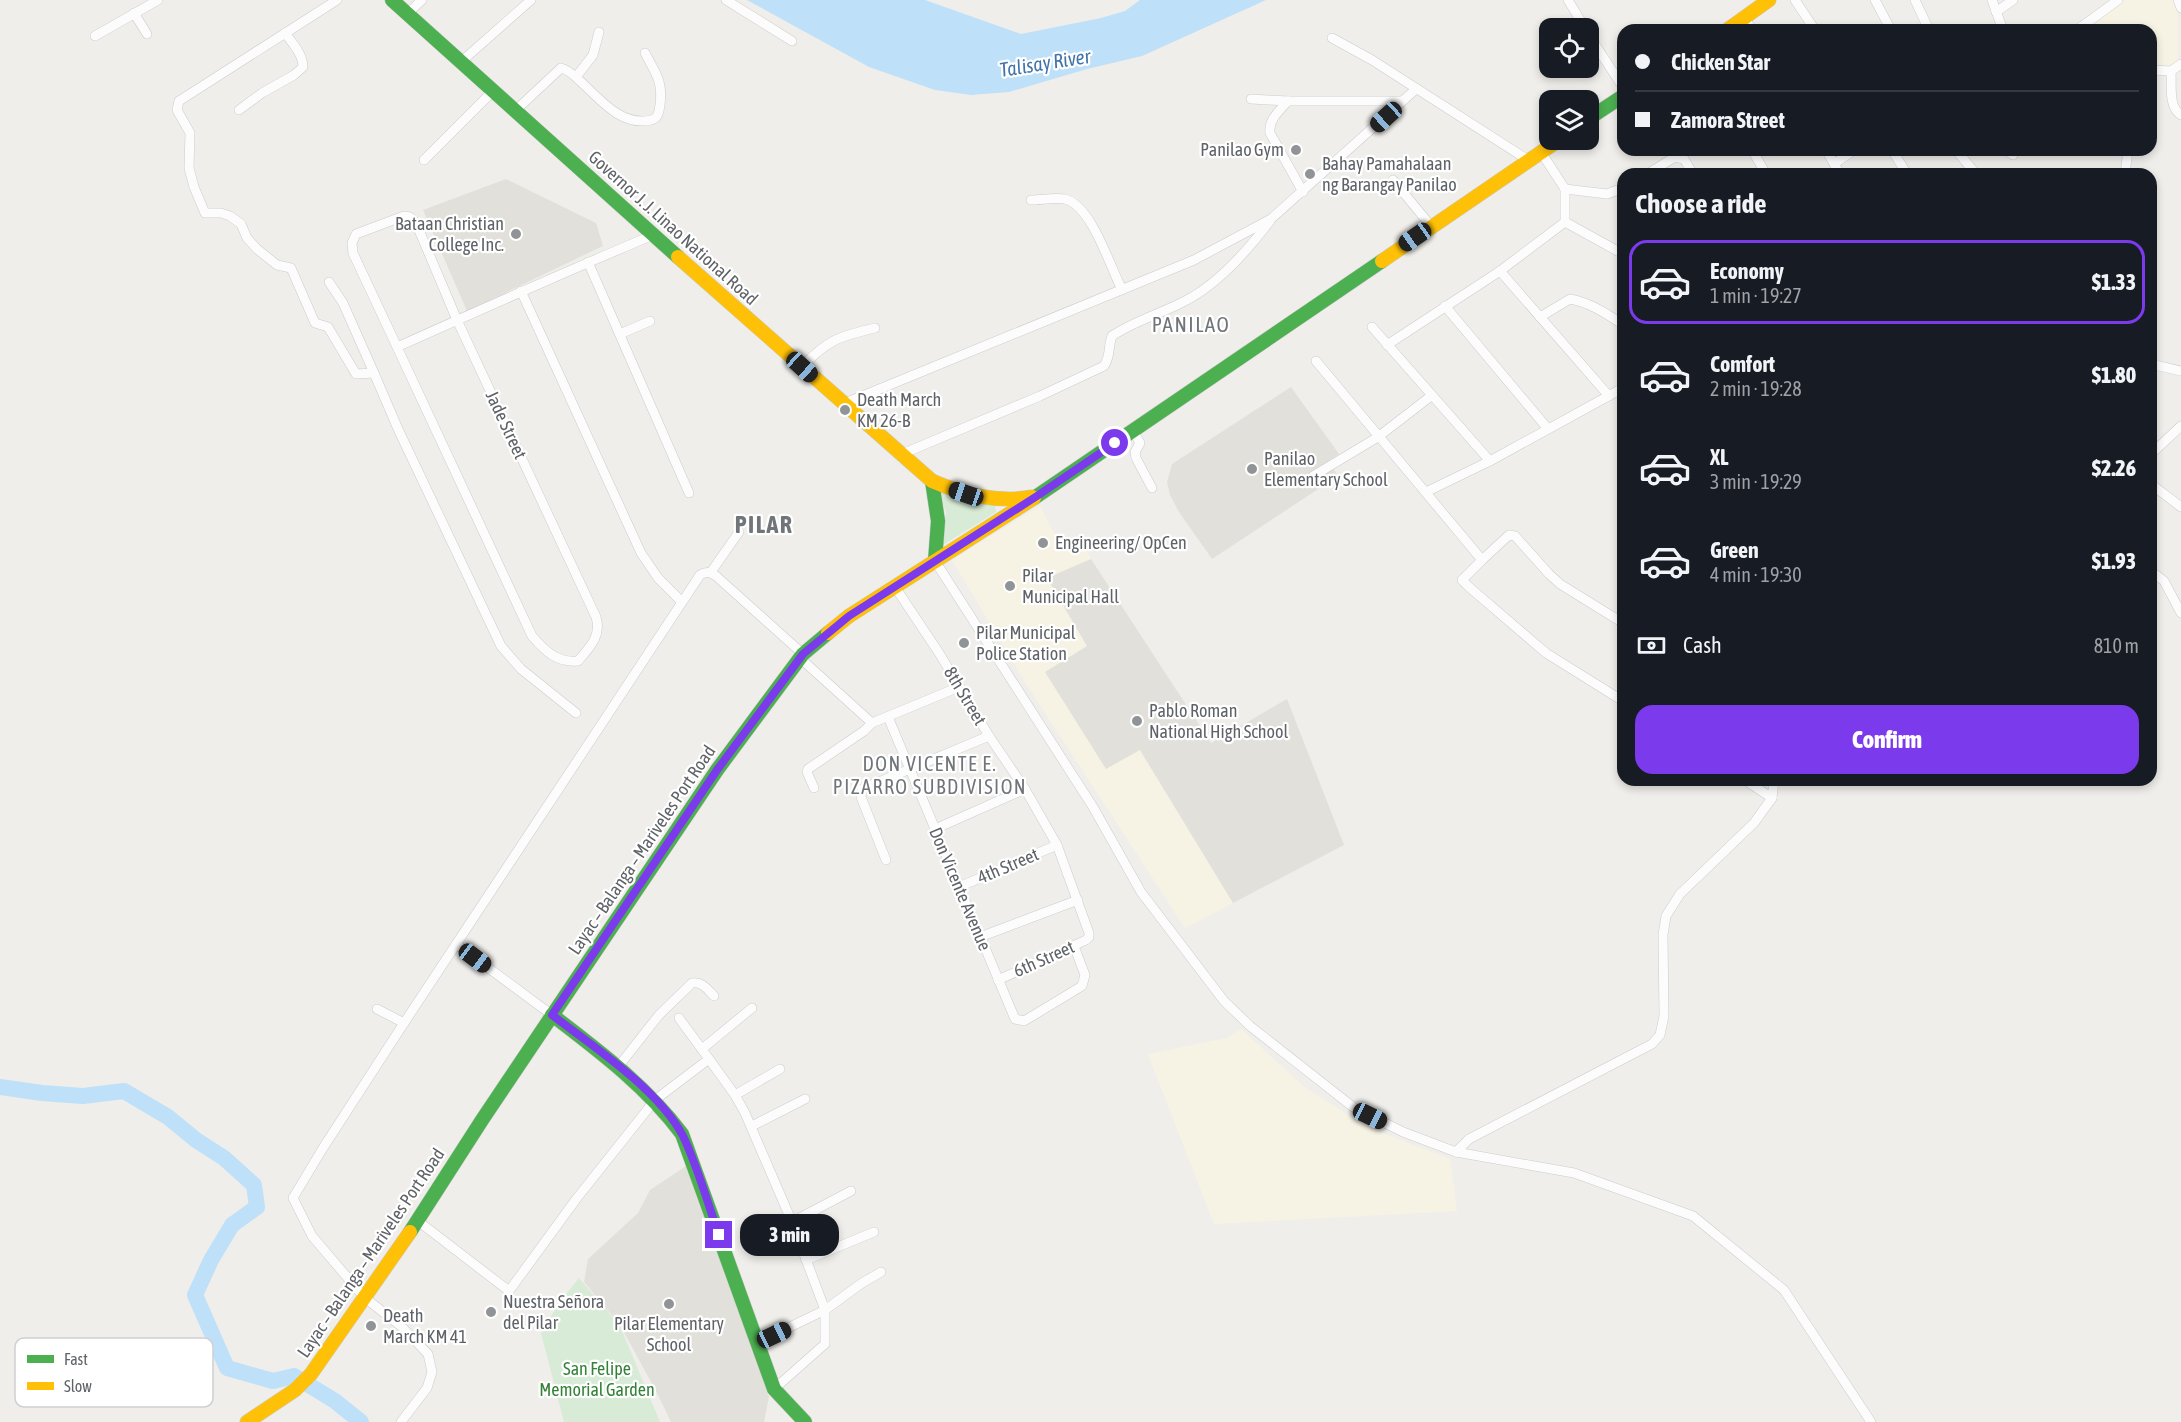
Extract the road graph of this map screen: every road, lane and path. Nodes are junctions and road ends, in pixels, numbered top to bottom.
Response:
1 (158, 0) edge
2 (337, 0) edge
3 (392, 0) edge
4 (422, 0) edge
5 (531, 0) edge
6 (726, 0) edge
7 (1568, 0) edge
8 (1769, 0) edge
9 (1795, 0) edge
10 (1875, 0) edge
11 (1915, 0) edge
12 (1992, 0) edge
13 (2013, 0) edge
14 (2118, 0) edge
15 (2178, 0) edge
16 (2181, 8) edge
17 (1996, 12) junction
18 (134, 13) junction
19 (407, 14) junction
20 (1579, 18) edge
21 (1748, 24) edge
22 (1811, 24) edge
23 (1888, 24) edge
24 (1926, 24) edge
25 (2000, 24) edge
26 (2085, 24) edge
27 (599, 32) dead end
28 (285, 33) junction
29 (147, 34) dead end
30 (95, 36) dead end
31 (1332, 38) dead end
32 (792, 40) dead end
33 (1599, 51) edge
34 (645, 53) dead end
35 (462, 61) junction
36 (2181, 64) edge
37 (2157, 70) edge
38 (2171, 71) junction
39 (576, 77) junction
40 (1617, 78) edge
41 (1416, 89) junction
42 (494, 90) junction
43 (1251, 99) dead end
44 (1617, 100) edge
45 (1288, 101) junction
46 (1402, 101) junction
47 (239, 110) dead end
48 (516, 110) junction
49 (1599, 112) edge
50 (2181, 115) edge
51 (1544, 150) edge
52 (1541, 152) junction
53 (1675, 156) edge
54 (1675, 156) edge
55 (1829, 156) edge
56 (1845, 156) edge
57 (1961, 156) edge
58 (424, 160) dead end
59 (1528, 160) junction
60 (1834, 164) junction
61 (1656, 168) edge
62 (1689, 168) edge
63 (1836, 168) edge
64 (1971, 168) edge
65 (1393, 180) dead end
66 (1565, 189) junction
67 (1617, 190) edge
68 (1303, 192) junction
69 (1031, 200) dead end
70 (1271, 219) junction
71 (1565, 222) junction
72 (1431, 226) junction
73 (653, 235) junction
74 (1617, 251) edge
75 (588, 262) junction
76 (1500, 271) junction
77 (330, 282) dead end
78 (1122, 290) junction
79 (521, 291) junction
80 (1445, 306) junction
81 (1540, 317) junction
82 (458, 320) junction
83 (650, 321) dead end
84 (1617, 322) edge
85 (1372, 327) dead end
86 (875, 328) dead end
87 (620, 334) junction
88 (1387, 345) junction
89 (397, 347) junction
90 (1316, 361) dead end
91 (2157, 365) edge
92 (802, 367) junction
93 (2181, 371) edge
94 (374, 373) junction
95 (1617, 391) edge
96 (1431, 396) junction
97 (1609, 396) junction
98 (843, 404) junction
99 (2180, 428) edge
100 (1548, 429) junction
101 (1132, 431) junction
102 (1378, 437) junction
103 (2157, 449) edge
104 (902, 454) junction
105 (1490, 461) junction
106 (1313, 476) dead end
107 (932, 481) junction
108 (1152, 489) dead end
109 (2157, 489) edge
110 (1426, 492) junction
111 (689, 493) dead end
112 (1037, 496) junction
113 (2181, 507) edge
114 (739, 532) dead end
115 (1482, 560) junction
116 (935, 561) junction
117 (711, 572) junction
118 (2157, 576) edge
119 (895, 587) junction
120 (682, 602) junction
121 (2181, 613) edge
122 (1617, 619) edge
123 (802, 656) junction
124 (959, 687) junction
125 (1617, 697) edge
126 (576, 713) dead end
127 (888, 717) junction
128 (872, 723) junction
129 (989, 736) junction
130 (910, 770) junction
131 (1754, 786) edge
132 (1773, 786) edge
133 (814, 788) dead end
134 (1025, 789) junction
135 (1772, 798) junction
136 (935, 829) junction
137 (1057, 845) junction
138 (886, 860) dead end
139 (959, 887) junction
140 (1078, 900) junction
141 (980, 937) junction
142 (1089, 938) joint
143 (456, 944) junction
144 (1074, 946) junction
145 (998, 980) junction
146 (714, 996) dead end
147 (752, 1008) dead end
148 (377, 1009) dead end
149 (552, 1015) junction
150 (679, 1018) dead end
151 (404, 1023) junction
152 (702, 1049) junction
153 (709, 1059) junction
154 (618, 1067) junction
155 (780, 1069) dead end
156 (735, 1095) junction
157 (805, 1099) dead end
158 (655, 1100) junction
159 (752, 1126) junction
160 (1456, 1152) junction
161 (851, 1191) dead end
162 (418, 1221) junction
163 (792, 1222) junction
164 (874, 1232) dead end
165 (806, 1260) junction
166 (881, 1272) dead end
167 (364, 1297) junction
168 (825, 1310) junction
169 (757, 1343) junction
170 (774, 1389) junction
171 (247, 1422) edge
172 (401, 1422) edge
173 (805, 1422) edge
174 (1871, 1422) edge

1 - 18 street
2 - 28 street
3 - 19 main road, Governor J. J. Linao National Road
4 - 19 street
5 - 35 street
6 - 32 street
7 - 20 street
8 - 21 main road
9 - 22 street
10 - 23 street
11 - 24 street
12 - 17 street
13 - 17 street
14 - 26 street
15 - 16 street
17 - 25 street
18 - 29 street
18 - 30 street
19 - 35 main road, Governor J. J. Linao National Road
27 - 39 street
28 - 47 street
28 - 94 street
31 - 41 street
33 - 40 street
34 - 39 street
35 - 42 main road, Governor J. J. Linao National Road
36 - 38 street
37 - 38 street
38 - 50 street
39 - 48 street
41 - 46 street
41 - 59 street
42 - 48 main road, Governor J. J. Linao National Road
42 - 58 street
43 - 45 street
44 - 49 main road
45 - 46 street
45 - 68 street
46 - 68 street
48 - 73 main road, Governor J. J. Linao National Road
51 - 52 main road, Layac – Balanga – Mariveles Port Road
52 - 59 main road, Layac – Balanga – Mariveles Port Road
52 - 66 street
53 - 62 street
54 - 61 street
55 - 60 street
56 - 60 street
57 - 64 street
59 - 72 main road, Layac – Balanga – Mariveles Port Road
60 - 63 street
65 - 72 street
66 - 67 street
66 - 71 street
68 - 70 street
69 - 78 street
70 - 78 street
70 - 104 street
71 - 74 street
71 - 76 street
72 - 101 main road, Layac – Balanga – Mariveles Port Road
73 - 75 street
73 - 92 main road, Governor J. J. Linao National Road
75 - 79 street
75 - 87 street
76 - 80 street
76 - 81 street
77 - 94 street
78 - 98 street
79 - 82 street
79 - 120 street
80 - 88 street
80 - 100 street
81 - 84 street
81 - 97 street
82 - 89 street
82 - 89 street, Jade Street
82 - 89 street, Jade Street
83 - 87 street
85 - 88 street
86 - 92 street
87 - 111 street
88 - 96 street
90 - 102 street
91 - 93 street
92 - 98 main road, Governor J. J. Linao National Road
94 - 126 street
95 - 97 street
96 - 102 street
96 - 105 street
97 - 100 street
98 - 104 main road, Governor J. J. Linao National Road
99 - 103 street
100 - 105 street
101 - 108 street
101 - 112 main road, Layac – Balanga – Mariveles Port Road
102 - 106 street
102 - 110 street
104 - 107 main road, Governor J. J. Linao National Road
105 - 110 street
107 - 112 main road, Governor J. J. Linao National Road
107 - 116 main road
109 - 113 street
110 - 115 street
112 - 116 main road, Layac – Balanga – Mariveles Port Road
114 - 117 street
115 - 122 street
115 - 125 street
116 - 119 main road, Layac – Balanga – Mariveles Port Road
116 - 160 street
117 - 120 street
117 - 123 street
118 - 121 street
119 - 123 main road, Layac – Balanga – Mariveles Port Road
119 - 124 street, 8th Street
120 - 143 street
123 - 128 street
123 - 149 main road, Layac – Balanga – Mariveles Port Road
124 - 127 street
124 - 129 street, 8th Street
127 - 128 street
127 - 130 street, Don Vicente Avenue
128 - 133 street
129 - 130 street
129 - 134 street, 8th Street
130 - 136 street, Don Vicente Avenue
130 - 138 street
131 - 135 street
132 - 135 street
134 - 136 street
134 - 137 street, 8th Street
135 - 160 street
136 - 139 street, Don Vicente Avenue
137 - 139 street, 4th Street
137 - 140 street, 8th Street
139 - 141 street, Don Vicente Avenue
140 - 141 street
140 - 142 street, 8th Street
141 - 145 street, Don Vicente Avenue
142 - 144 street, 6th Street
143 - 149 street
143 - 151 street
144 - 145 street, 6th Street
144 - 145 street, Don Vicente Avenue
146 - 154 street
147 - 152 street
148 - 151 street
149 - 154 main road
149 - 162 main road, Layac – Balanga – Mariveles Port Road
150 - 152 street
151 - 167 street
152 - 153 street
153 - 156 street
153 - 158 street
154 - 158 main road
155 - 156 street
156 - 159 street
157 - 159 street
158 - 162 street
158 - 169 main road
159 - 163 street
160 - 174 street
161 - 163 street
162 - 167 main road, Layac – Balanga – Mariveles Port Road
163 - 165 street
164 - 165 street
165 - 168 street
166 - 168 street
167 - 171 main road, Layac – Balanga – Mariveles Port Road
167 - 172 street
168 - 169 street
168 - 170 street
169 - 170 main road
170 - 173 main road

